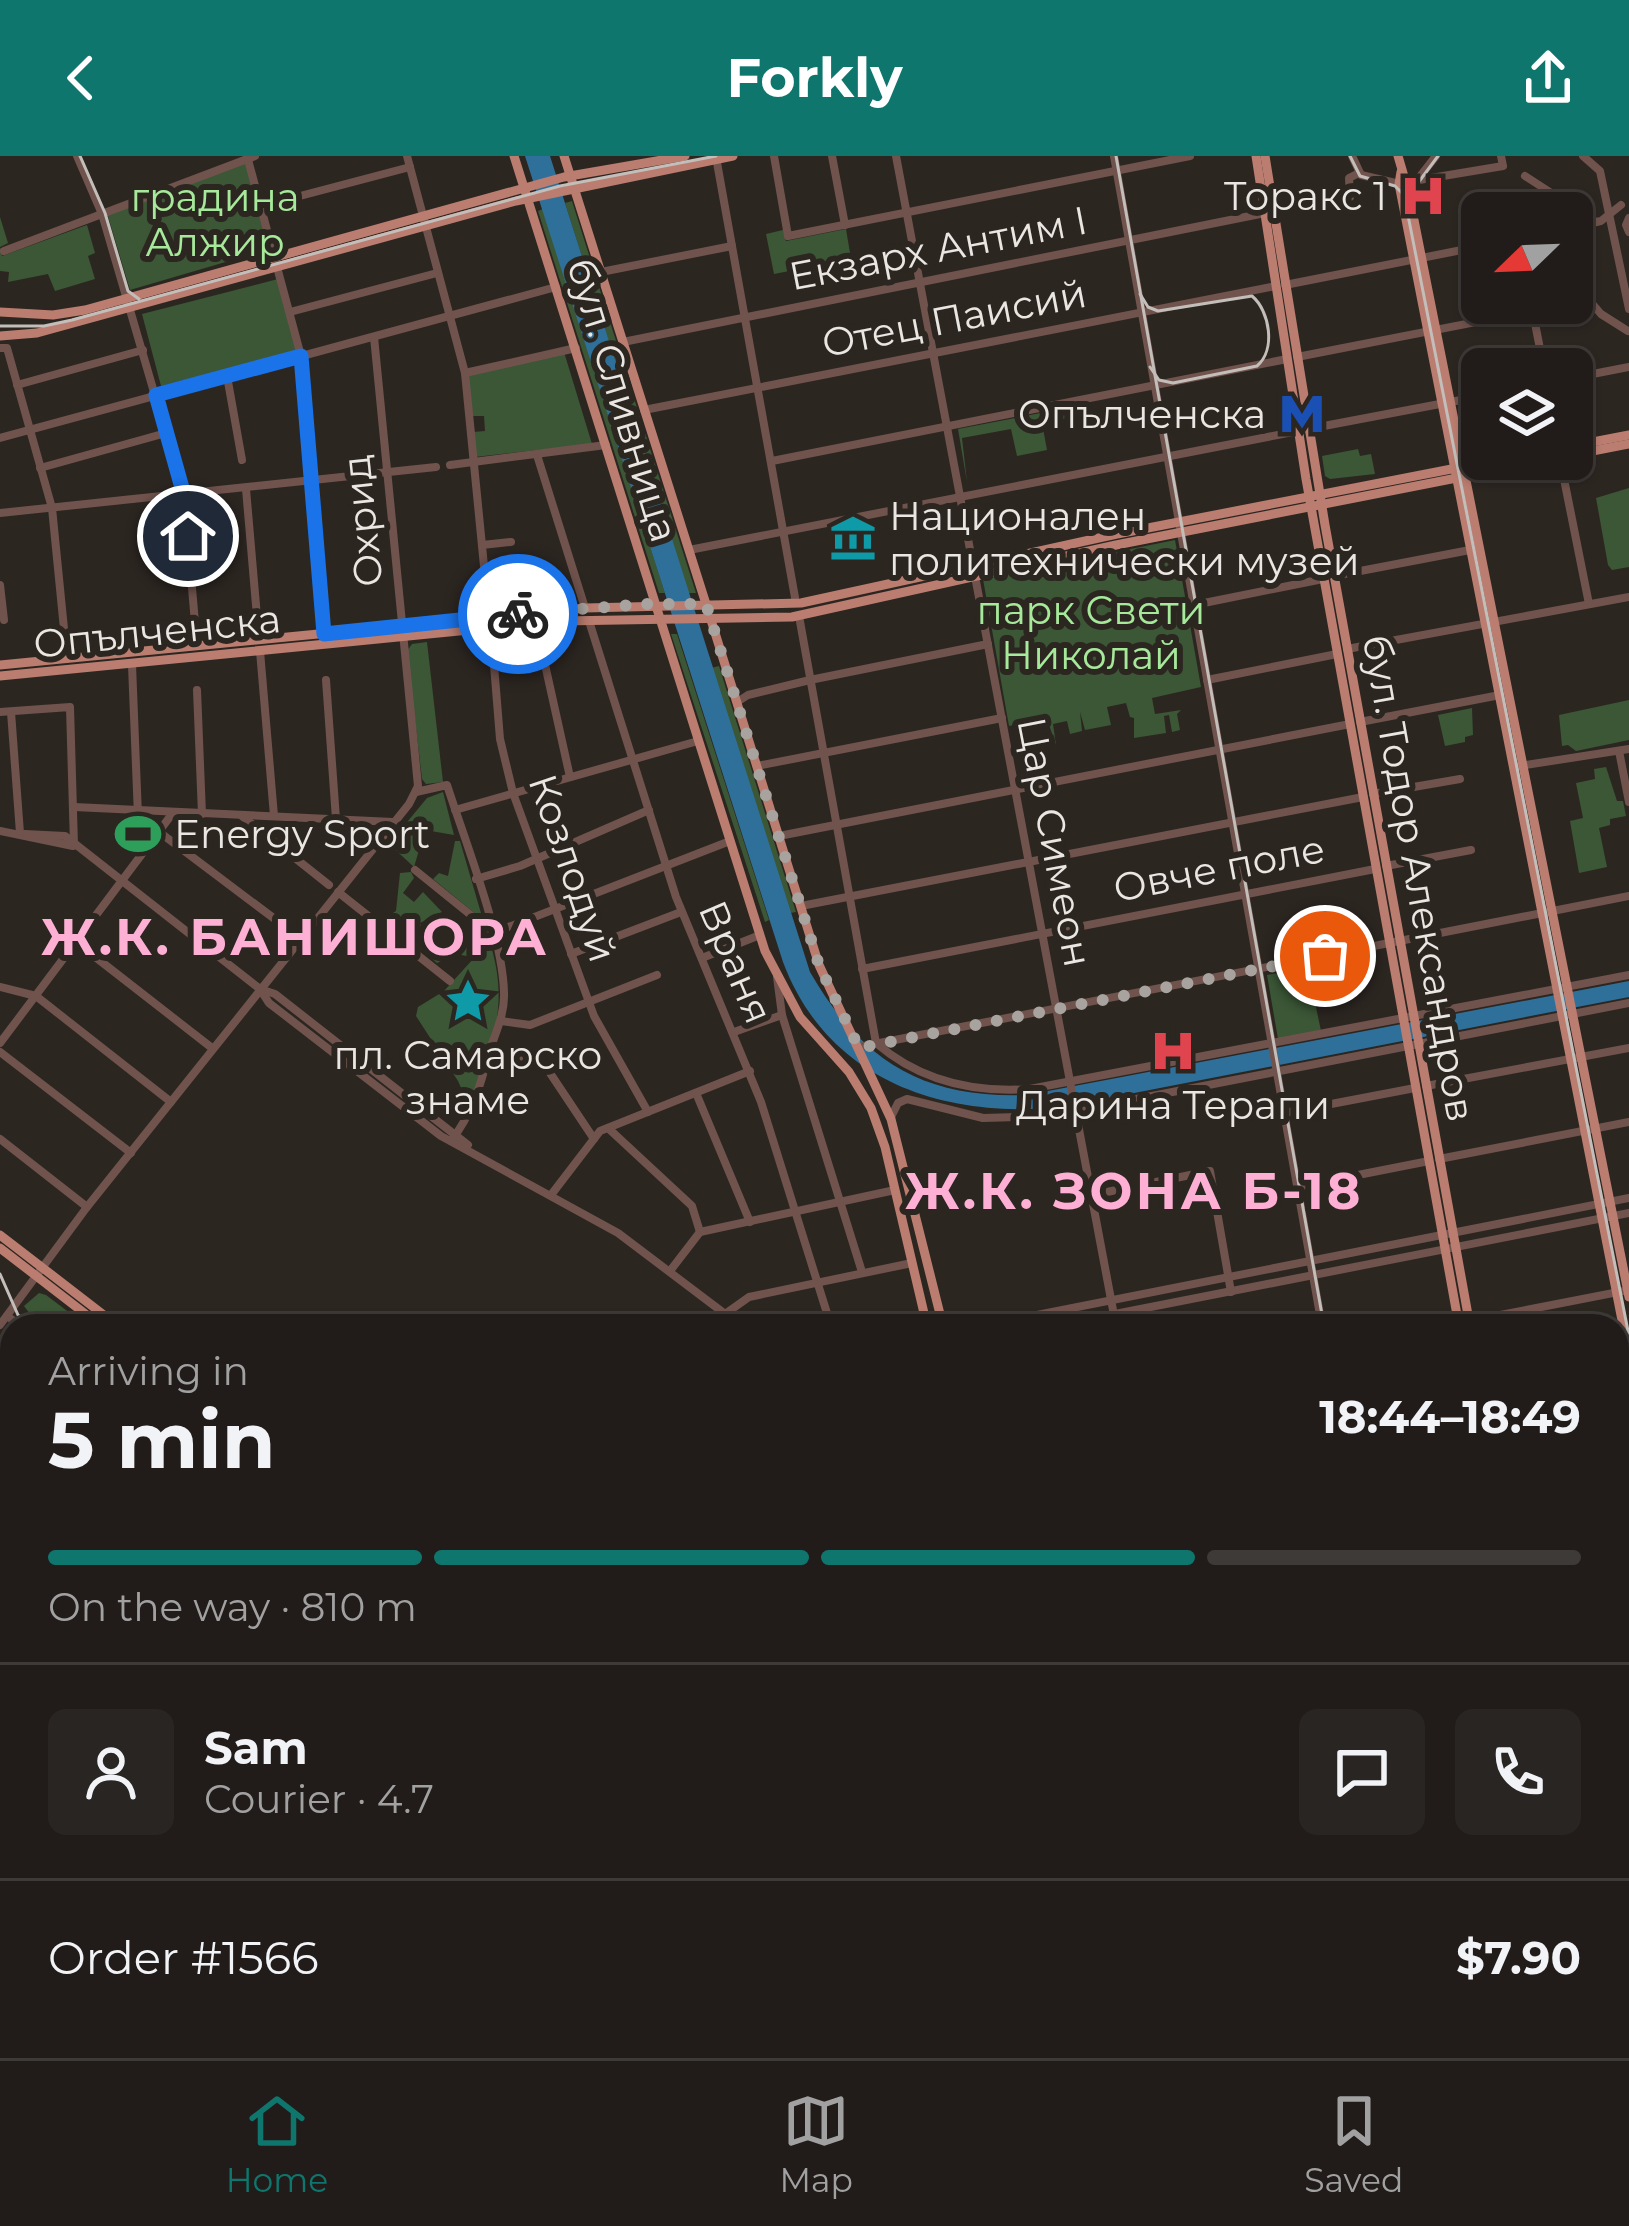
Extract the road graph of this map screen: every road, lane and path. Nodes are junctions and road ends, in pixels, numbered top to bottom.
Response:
1 (76, 156) edge
2 (407, 156) edge
3 (514, 156) edge
4 (564, 156) edge
5 (685, 156) edge
6 (734, 156) edge
7 (774, 156) edge
8 (832, 156) edge
9 (896, 156) edge
10 (1114, 156) edge
11 (1190, 156) edge
12 (1256, 156) edge
13 (1265, 156) edge
14 (1352, 156) edge
15 (1398, 156) edge
16 (1436, 156) edge
17 (1582, 156) edge
18 (250, 157) edge
19 (716, 158) edge
20 (650, 159) edge
21 (1502, 161) edge
22 (410, 167) junction
23 (1117, 171) junction
24 (1359, 173) junction
25 (1525, 176) dead end
26 (1406, 180) junction
27 (569, 182) junction
28 (529, 193) junction
29 (1608, 195) junction
30 (262, 206) junction
31 (1626, 211) edge
32 (907, 212) junction
33 (1269, 212) junction
34 (104, 213) junction
35 (1611, 213) junction
36 (424, 222) junction
37 (1596, 222) junction
38 (1593, 223) edge
39 (845, 224) junction
40 (1629, 232) edge
41 (1129, 241) junction
42 (732, 246) junction
43 (1461, 250) edge
44 (4, 251) dead end
45 (1418, 259) junction
46 (277, 262) junction
47 (437, 272) junction
48 (601, 272) junction
49 (920, 282) junction
50 (1281, 285) junction
51 (556, 287) junction
52 (1593, 301) edge
53 (130, 303) junction
54 (1629, 309) edge
55 (0, 312) edge
56 (290, 312) junction
57 (1142, 312) junction
58 (449, 316) junction
59 (745, 316) junction
60 (1461, 323) edge
61 (1432, 330) junction
62 (1628, 331) edge
63 (0, 336) edge
64 (374, 337) junction
65 (622, 342) junction
66 (3, 348) edge
67 (576, 348) junction
68 (143, 350) junction
69 (933, 353) junction
70 (301, 356) junction
71 (1292, 358) junction
72 (1629, 367) edge
73 (465, 373) junction
74 (1593, 374) edge
75 (226, 376) junction
76 (17, 385) junction
77 (1155, 385) junction
78 (758, 387) junction
79 (156, 395) junction
80 (1461, 400) edge
81 (1446, 403) junction
82 (644, 410) junction
83 (947, 426) junction
84 (29, 430) junction
85 (1303, 430) junction
86 (166, 433) junction
87 (1629, 435) edge
88 (0, 438) edge
89 (1593, 442) edge
90 (1629, 444) edge
91 (606, 446) junction
92 (1593, 451) edge
93 (538, 455) junction
94 (1167, 456) junction
95 (242, 460) dead end
96 (772, 461) junction
97 (473, 462) junction
98 (450, 465) dead end
99 (436, 467) dead end
100 (40, 468) junction
101 (1460, 472) junction
102 (387, 473) junction
103 (1564, 480) edge
104 (311, 482) junction
105 (246, 489) junction
106 (184, 495) junction
107 (961, 496) junction
108 (1315, 501) junction
109 (52, 508) junction
110 (0, 513) edge
111 (1180, 527) junction
112 (785, 530) junction
113 (511, 542) dead end
114 (482, 545) junction
115 (689, 550) junction
116 (1471, 550) junction
117 (975, 571) junction
118 (1329, 577) junction
119 (0, 585) edge
120 (1629, 596) edge
121 (659, 604) junction
122 (703, 604) junction
123 (1589, 604) junction
124 (1194, 605) junction
125 (585, 608) junction
126 (798, 610) junction
127 (4, 620) dead end
128 (664, 620) junction
129 (589, 621) junction
130 (708, 621) junction
131 (490, 622) junction
132 (536, 623) junction
133 (1490, 624) junction
134 (403, 632) junction
135 (324, 634) junction
136 (988, 644) junction
137 (197, 646) junction
138 (259, 646) junction
139 (1342, 652) junction
140 (67, 659) junction
141 (132, 664) junction
142 (0, 665) edge
143 (0, 676) edge
144 (326, 680) dead end
145 (810, 680) junction
146 (1207, 680) junction
147 (197, 691) dead end
148 (1504, 694) junction
149 (737, 702) junction
150 (0, 712) edge
151 (11, 712) junction
152 (1002, 718) junction
153 (1355, 723) junction
154 (698, 741) junction
155 (1220, 749) junction
156 (1624, 750) edge
157 (824, 752) junction
158 (633, 759) junction
159 (757, 766) junction
160 (1518, 766) junction
161 (570, 777) junction
162 (1460, 779) dead end
163 (1015, 790) junction
164 (416, 792) junction
165 (513, 793) junction
166 (1368, 796) junction
167 (1629, 802) edge
168 (74, 807) junction
169 (455, 809) junction
170 (649, 810) junction
171 (138, 811) junction
172 (173, 813) junction
173 (202, 814) junction
174 (241, 815) junction
175 (274, 816) junction
176 (336, 819) junction
177 (394, 823) junction
178 (1232, 823) junction
179 (836, 825) junction
180 (0, 831) edge
181 (159, 832) junction
182 (22, 833) junction
183 (778, 836) junction
184 (730, 841) junction
185 (74, 846) junction
186 (1471, 850) dead end
187 (536, 859) junction
188 (1029, 863) junction
189 (666, 865) junction
190 (1381, 867) junction
191 (415, 871) dead end
192 (476, 879) junction
193 (122, 882) junction
194 (328, 885) dead end
195 (338, 892) junction
196 (1245, 893) junction
197 (1629, 896) edge
198 (849, 897) junction
199 (801, 907) junction
200 (555, 909) junction
201 (681, 912) junction
202 (1546, 912) junction
203 (292, 932) dead end
204 (493, 932) junction
205 (1042, 933) junction
206 (760, 935) junction
207 (76, 942) junction
208 (1394, 942) junction
209 (571, 953) junction
210 (702, 958) junction
211 (862, 969) junction
212 (1258, 969) junction
213 (656, 974) dead end
214 (1629, 974) edge
215 (777, 977) junction
216 (450, 981) dead end
217 (0, 987) edge
218 (260, 989) junction
219 (1562, 989) junction
220 (35, 996) junction
221 (588, 1003) junction
222 (1629, 1003) edge
223 (1056, 1008) junction
224 (1567, 1014) junction
225 (782, 1015) junction
226 (1408, 1019) junction
227 (501, 1021) junction
228 (734, 1032) junction
229 (491, 1045) junction
230 (868, 1045) junction
231 (1413, 1045) junction
232 (1272, 1046) junction
233 (0, 1047) edge
234 (213, 1048) junction
235 (1629, 1048) edge
236 (1576, 1058) junction
237 (750, 1071) junction
238 (1276, 1071) junction
239 (1071, 1085) junction
240 (1421, 1087) junction
241 (696, 1093) junction
242 (171, 1102) junction
243 (1075, 1109) junction
244 (648, 1112) junction
245 (1284, 1113) junction
246 (891, 1119) junction
247 (1629, 1122) edge
248 (608, 1128) junction
249 (1590, 1129) junction
250 (453, 1138) junction
251 (0, 1139) edge
252 (594, 1139) junction
253 (130, 1154) junction
254 (1434, 1160) junction
255 (1298, 1187) junction
256 (895, 1190) junction
257 (551, 1195) junction
258 (1092, 1195) junction
259 (1629, 1198) edge
260 (840, 1202) junction
261 (1605, 1203) junction
262 (87, 1207) junction
263 (798, 1211) junction
264 (1629, 1213) edge
265 (1607, 1217) junction
266 (750, 1222) junction
267 (700, 1232) junction
268 (1448, 1234) junction
269 (0, 1235) edge
270 (0, 1248) edge
271 (1450, 1249) junction
272 (1311, 1261) junction
273 (912, 1263) junction
274 (38, 1271) junction
275 (670, 1271) junction
276 (862, 1273) junction
277 (1313, 1276) junction
278 (1228, 1277) junction
279 (818, 1282) junction
280 (1231, 1292) junction
281 (1626, 1292) edge
282 (1112, 1301) junction
283 (8, 1314) edge
284 (87, 1314) edge
285 (101, 1314) edge
286 (725, 1314) joint
287 (827, 1314) edge
288 (924, 1314) edge
289 (940, 1314) edge
290 (1044, 1314) edge
291 (1114, 1314) edge
292 (1119, 1314) edge
293 (1320, 1314) edge
294 (1459, 1314) edge
295 (1516, 1314) edge

1 - 34 street
2 - 22 street, Козлодуй
3 - 28 main road, бул. Сливница
4 - 27 main road, бул. Сливница
5 - 20 main road
6 - 19 main road
7 - 39 street
8 - 39 street
9 - 32 street, Цар Симеон
10 - 23 street
11 - 23 street
12 - 33 main road, бул. Тодор Александров
13 - 33 main road, бул. Тодор Александров
14 - 24 street
15 - 26 main road
16 - 26 street
17 - 29 street
18 - 30 street
18 - 34 street
19 - 27 main road
19 - 42 street
20 - 27 main road
21 - 26 street
22 - 30 street
22 - 36 street, Козлодуй
23 - 32 street
23 - 41 street
24 - 26 street
24 - 33 street, Екзарх Антим I
25 - 37 street
26 - 45 main road
27 - 28 main road
27 - 48 main road, бул. Сливница
28 - 36 main road
28 - 51 main road, бул. Сливница
29 - 31 street
29 - 35 street
30 - 46 street
31 - 35 street
31 - 40 street
32 - 39 street
32 - 49 street, Цар Симеон
33 - 41 street, Екзарх Антим I
33 - 50 main road, бул. Тодор Александров
34 - 44 street
34 - 53 street
35 - 37 street
35 - 54 street
36 - 46 main road
36 - 47 street, Козлодуй
37 - 38 street
41 - 49 street, Екзарх Антим I
41 - 57 street
42 - 48 street
42 - 59 street
43 - 45 street, Отец Паисий
45 - 50 street, Отец Паисий
45 - 61 main road
46 - 53 main road
46 - 56 street
47 - 56 street
47 - 58 street, Козлодуй
48 - 65 main road, бул. Сливница
49 - 59 street, Екзарх Антим I
49 - 69 street, Цар Симеон
50 - 57 street, Отец Паисий
50 - 71 main road, бул. Тодор Александров
51 - 58 street
51 - 67 main road, бул. Сливница
52 - 62 street
53 - 55 main road
53 - 63 main road
53 - 68 street
56 - 70 street
57 - 69 street, Отец Паисий
57 - 77 street
58 - 64 street
58 - 73 street, Козлодуй
59 - 65 street, Екзарх Антим I
59 - 78 street
60 - 61 street
61 - 71 street
61 - 81 main road
64 - 70 street
64 - 102 street, Охрид
65 - 82 main road, бул. Сливница
66 - 76 street
67 - 73 street
67 - 91 main road, бул. Сливница
68 - 76 street
68 - 79 street
69 - 78 street, Отец Паисий
69 - 83 street, Цар Симеон
70 - 75 street
70 - 104 street
71 - 77 street
71 - 85 main road, бул. Тодор Александров
72 - 74 street
73 - 97 street, Козлодуй
75 - 79 street
75 - 95 street
76 - 84 street
77 - 83 street
77 - 94 street
78 - 82 street, Отец Паисий
78 - 96 street
79 - 84 street
79 - 86 street
80 - 81 street
81 - 85 street
81 - 101 main road
82 - 115 main road, бул. Сливница
83 - 96 street
83 - 107 street, Цар Симеон
84 - 88 street
84 - 100 street
85 - 94 street
85 - 108 main road, бул. Тодор Александров
86 - 100 street
86 - 106 street
87 - 89 main road
90 - 92 main road
91 - 93 street
91 - 121 main road, бул. Сливница
93 - 97 street
93 - 125 street
94 - 107 street
94 - 111 street
96 - 112 street
97 - 98 street
97 - 114 street, Козлодуй
99 - 102 street
100 - 109 street
101 - 108 main road, Опълченска
101 - 116 main road
101 - 133 main road
102 - 104 street
102 - 134 street, Охрид
103 - 123 street
104 - 105 street
104 - 135 street
105 - 106 street
105 - 138 street
106 - 109 street
106 - 137 street
107 - 112 street
107 - 117 street, Цар Симеон
108 - 111 main road, Опълченска
108 - 118 main road, бул. Тодор Александров
109 - 110 street
109 - 140 street
111 - 117 main road, Опълченска
111 - 124 street
112 - 115 street
112 - 126 street
113 - 114 street
114 - 131 street, Козлодуй
115 - 122 main road, бул. Сливница
116 - 118 street
116 - 133 main road
117 - 126 main road, Опълченска
117 - 136 street, Цар Симеон
118 - 124 street
118 - 139 main road, бул. Тодор Александров
119 - 127 street
120 - 123 street
121 - 122 main road, Опълченска
121 - 125 main road, Опълченска
121 - 128 main road, бул. Сливница
122 - 126 main road, Опълченска
122 - 130 main road, бул. Сливница
123 - 133 street
124 - 146 street
125 - 131 main road, Опълченска
126 - 130 main road, Опълченска
126 - 145 street
128 - 129 main road, Опълченска
128 - 130 main road, Опълченска
128 - 154 main road, бул. Сливница
129 - 132 main road, Опълченска
129 - 158 street, Враня
130 - 149 main road, бул. Сливница
131 - 132 main road, Опълченска
131 - 134 main road, Опълченска
131 - 165 street, Козлодуй
132 - 161 street
133 - 139 street
133 - 148 main road
134 - 135 main road, Опълченска
134 - 138 main road, Опълченска
134 - 164 street, Охрид
135 - 138 main road, Опълченска
136 - 145 street
136 - 152 street, Цар Симеон
137 - 138 main road, Опълченска
137 - 140 main road, Опълченска
138 - 141 main road, Опълченска
138 - 175 street
139 - 146 street
139 - 153 main road, бул. Тодор Александров
140 - 142 main road, Опълченска
141 - 143 main road, Опълченска
141 - 171 street
144 - 176 street
145 - 149 street
145 - 157 street
146 - 155 street
147 - 173 street
148 - 153 street
148 - 160 main road
149 - 159 main road, бул. Сливница
150 - 151 street
151 - 168 street
151 - 182 street
152 - 157 street
152 - 163 street, Цар Симеон
153 - 155 street
153 - 166 main road, бул. Тодор Александров
154 - 158 street
154 - 184 main road, бул. Сливница
155 - 163 street
155 - 178 street
156 - 160 street
156 - 167 street
157 - 159 street
157 - 179 street
158 - 161 street
158 - 170 street, Враня
159 - 183 main road, бул. Сливница
160 - 202 main road
161 - 165 street
162 - 166 street
163 - 179 street
163 - 188 street, Цар Симеон
164 - 169 street
164 - 177 street
165 - 169 street
165 - 187 street, Козлодуй
166 - 178 street
166 - 190 main road, бул. Тодор Александров
168 - 171 street
168 - 185 street
169 - 192 street
170 - 187 street
170 - 189 street, Враня
171 - 172 street
171 - 181 street
172 - 173 street
172 - 181 street
173 - 174 street
174 - 175 street
174 - 194 street
175 - 176 street
176 - 177 street
177 - 195 street
178 - 188 street
178 - 196 street
179 - 183 street
179 - 198 street
180 - 182 street
181 - 193 street
181 - 203 street
182 - 185 street
183 - 199 main road, бул. Сливница
184 - 189 street
184 - 206 main road, бул. Сливница
185 - 193 street
186 - 190 street, Овче поле
187 - 192 street
187 - 200 street, Козлодуй
188 - 198 street
188 - 205 street, Цар Симеон
189 - 200 street
189 - 201 street, Враня
190 - 196 street, Овче поле
190 - 208 main road, бул. Тодор Александров
191 - 204 street
192 - 204 street
193 - 207 street
193 - 218 street
195 - 216 street
195 - 218 street
196 - 205 street, Овче поле
196 - 212 street
197 - 202 street
198 - 199 street
198 - 211 street
199 - 230 main road, бул. Сливница
200 - 204 street
200 - 209 street, Козлодуй
201 - 209 street
201 - 210 street, Враня
202 - 208 street
202 - 219 main road
204 - 227 street
205 - 211 street, Овче поле
205 - 223 street, Цар Симеон
206 - 210 street
206 - 215 main road, бул. Сливница
207 - 220 street
207 - 234 street
208 - 212 street
208 - 226 main road, бул. Тодор Александров
209 - 221 street, Козлодуй
210 - 228 street, Враня
211 - 230 street
212 - 223 street
212 - 232 street
213 - 221 street
214 - 219 street
215 - 225 street
215 - 256 main road, бул. Сливница
217 - 220 street
218 - 234 street
218 - 250 street
219 - 224 main road
219 - 226 street
220 - 233 street
220 - 242 street
221 - 227 street
221 - 244 street, Козлодуй
222 - 224 street
223 - 230 street
223 - 239 street, Цар Симеон
224 - 231 street
224 - 236 main road
225 - 228 street
225 - 260 street
226 - 231 main road, бул. Тодор Александров
226 - 232 street
227 - 229 street
228 - 237 street, Враня
229 - 250 street
229 - 252 street
230 - 239 street
230 - 246 main road, бул. Сливница
231 - 238 street
231 - 240 main road, бул. Тодор Александров
232 - 238 street
232 - 239 street
233 - 253 street
234 - 242 street
235 - 236 street
236 - 240 street
236 - 249 main road
237 - 241 street
237 - 263 street, Враня
238 - 243 street
238 - 245 street
239 - 243 street, Цар Симеон
240 - 245 street
240 - 254 main road, бул. Тодор Александров
241 - 244 street
241 - 266 street
242 - 253 street
243 - 246 street
243 - 258 street, Цар Симеон
244 - 248 street
245 - 255 street
246 - 289 main road, бул. Сливница
247 - 249 street
248 - 252 street
248 - 267 street
249 - 254 street
249 - 261 main road
250 - 257 street
251 - 262 street
252 - 257 street
253 - 262 street
254 - 255 street
254 - 268 main road, бул. Тодор Александров
255 - 272 street
256 - 260 street
256 - 273 main road, бул. Сливница
257 - 275 street
258 - 278 street
258 - 282 street, Цар Симеон
259 - 261 street
260 - 263 street
260 - 276 street
261 - 265 main road
261 - 268 street
262 - 274 street
263 - 266 street
263 - 279 street, Враня
264 - 265 street
265 - 271 street
265 - 281 main road
266 - 267 street
267 - 275 street
268 - 271 main road, бул. Тодор Александров
268 - 272 street
269 - 274 main road
270 - 274 main road
271 - 277 street
271 - 294 main road, бул. Тодор Александров
272 - 277 street
272 - 278 street
273 - 276 street
273 - 288 main road, бул. Сливница
274 - 283 street
274 - 284 main road
274 - 285 main road
275 - 286 street
276 - 279 street
277 - 280 street
277 - 293 street
278 - 280 street
278 - 282 street
279 - 286 street
279 - 287 street, Враня
280 - 292 street
281 - 295 street
282 - 290 street
282 - 291 street, Цар Симеон

